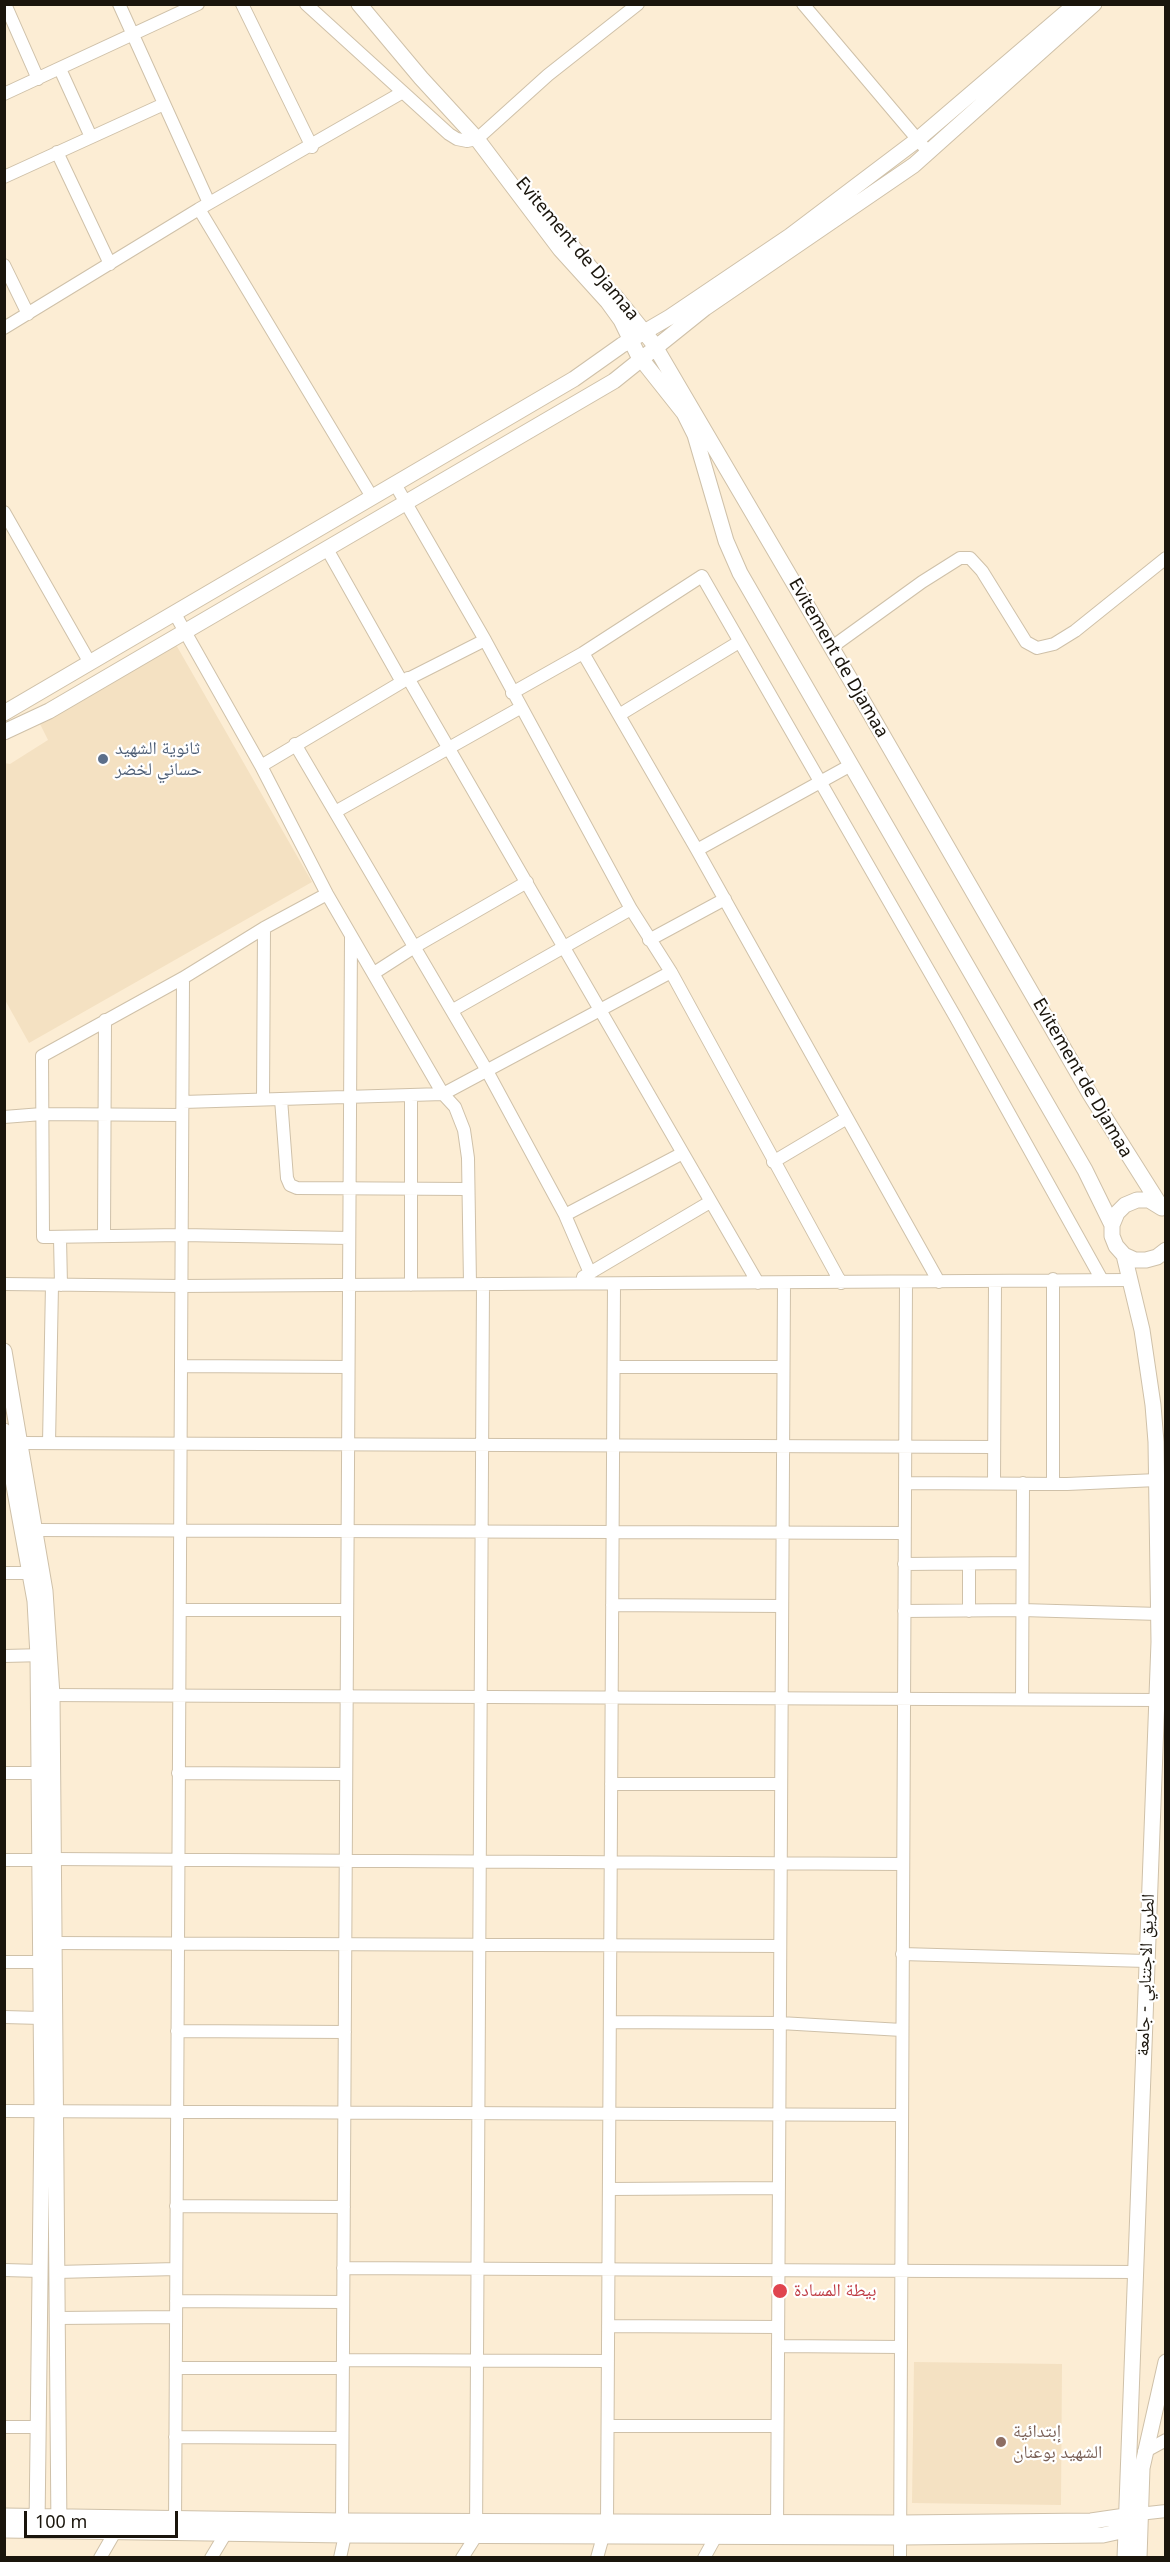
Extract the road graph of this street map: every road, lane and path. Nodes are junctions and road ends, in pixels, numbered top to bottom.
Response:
1 (5, 4) edge
2 (119, 4) edge
3 (198, 4) edge
4 (242, 4) edge
5 (306, 4) edge
6 (638, 4) edge
7 (803, 4) edge
8 (1076, 4) edge
9 (1094, 4) edge
10 (362, 5) edge
11 (134, 36) junction
12 (60, 69) junction
13 (38, 79) junction
14 (403, 93) junction
15 (4, 94) edge
16 (164, 104) junction
17 (91, 137) junction
18 (477, 139) junction
19 (917, 140) junction
20 (312, 147) junction
21 (57, 152) junction
22 (929, 153) junction
23 (4, 177) edge
24 (204, 206) junction
25 (110, 264) junction
26 (4, 265) edge
27 (28, 315) junction
28 (4, 328) edge
29 (645, 331) junction
30 (630, 340) junction
31 (655, 347) junction
32 (642, 359) junction
33 (395, 484) junction
34 (372, 497) junction
35 (407, 503) junction
36 (4, 512) edge
37 (327, 549) junction
38 (1166, 558) edge
39 (175, 614) junction
40 (185, 632) junction
41 (485, 640) junction
42 (739, 642) junction
43 (832, 647) junction
44 (583, 653) junction
45 (90, 663) junction
46 (405, 680) junction
47 (512, 693) junction
48 (520, 708) junction
49 (4, 713) edge
50 (619, 715) junction
51 (4, 732) edge
52 (295, 744) junction
53 (448, 747) junction
54 (851, 765) junction
55 (261, 766) junction
56 (820, 781) junction
57 (335, 812) junction
58 (697, 850) junction
59 (527, 882) junction
60 (327, 894) junction
61 (725, 899) junction
62 (631, 909) junction
63 (264, 928) junction
64 (351, 936) junction
65 (648, 940) junction
66 (416, 945) junction
67 (563, 947) junction
68 (671, 972) junction
69 (374, 973) junction
70 (183, 978) junction
71 (453, 1010) junction
72 (599, 1010) junction
73 (105, 1020) junction
74 (486, 1069) junction
75 (443, 1094) junction
76 (411, 1095) junction
77 (350, 1097) junction
78 (263, 1099) junction
79 (281, 1099) junction
80 (183, 1102) junction
81 (42, 1114) junction
82 (104, 1115) junction
83 (183, 1115) junction
84 (4, 1117) edge
85 (847, 1118) junction
86 (681, 1154) junction
87 (773, 1162) junction
88 (349, 1188) junction
89 (411, 1188) junction
90 (467, 1189) junction
91 (710, 1202) junction
92 (1163, 1208) edge
93 (565, 1215) junction
94 (1112, 1225) junction
95 (104, 1235) junction
96 (182, 1235) junction
97 (60, 1238) junction
98 (349, 1238) junction
99 (1166, 1250) edge
100 (1124, 1255) junction
101 (590, 1273) junction
102 (1053, 1279) junction
103 (1102, 1280) junction
104 (1130, 1280) junction
105 (906, 1282) junction
106 (939, 1282) junction
107 (995, 1282) junction
108 (758, 1283) junction
109 (784, 1283) junction
110 (841, 1283) junction
111 (4, 1284) edge
112 (470, 1284) junction
113 (483, 1284) junction
114 (571, 1284) junction
115 (614, 1284) junction
116 (56, 1285) junction
117 (349, 1285) junction
118 (411, 1285) junction
119 (182, 1286) junction
120 (4, 1351) edge
121 (181, 1366) junction
122 (348, 1367) junction
123 (614, 1367) junction
124 (783, 1368) junction
125 (4, 1431) edge
126 (21, 1443) junction
127 (49, 1443) junction
128 (181, 1443) junction
129 (348, 1444) junction
130 (482, 1445) junction
131 (613, 1445) junction
132 (783, 1446) junction
133 (905, 1446) junction
134 (994, 1447) junction
135 (1156, 1480) junction
136 (905, 1483) junction
137 (994, 1483) junction
138 (1023, 1484) junction
139 (1053, 1484) junction
140 (35, 1530) junction
141 (180, 1531) junction
142 (347, 1532) junction
143 (482, 1532) junction
144 (613, 1533) junction
145 (782, 1533) junction
146 (904, 1533) junction
147 (1022, 1563) junction
148 (904, 1564) junction
149 (969, 1564) junction
150 (36, 1573) junction
151 (4, 1574) edge
152 (612, 1605) junction
153 (782, 1606) junction
154 (180, 1610) junction
155 (346, 1610) junction
156 (1022, 1610) junction
157 (904, 1611) junction
158 (969, 1611) junction
159 (1159, 1614) junction
160 (4, 1656) edge
161 (44, 1656) junction
162 (45, 1695) junction
163 (179, 1695) junction
164 (346, 1696) junction
165 (481, 1697) junction
166 (612, 1697) junction
167 (782, 1698) junction
168 (904, 1699) junction
169 (1022, 1699) junction
170 (1157, 1700) junction
171 (4, 1773) edge
172 (38, 1773) junction
173 (178, 1773) junction
174 (346, 1773) junction
175 (611, 1784) junction
176 (781, 1784) junction
177 (177, 1858) junction
178 (46, 1859) junction
179 (4, 1860) edge
180 (346, 1861) junction
181 (480, 1862) junction
182 (611, 1863) junction
183 (780, 1863) junction
184 (903, 1864) junction
185 (54, 1943) junction
186 (178, 1944) junction
187 (345, 1944) junction
188 (480, 1945) junction
189 (610, 1946) junction
190 (780, 1946) junction
191 (902, 1954) junction
192 (1146, 1961) junction
193 (4, 1962) edge
194 (40, 1962) junction
195 (4, 2017) edge
196 (41, 2018) junction
197 (610, 2022) junction
198 (780, 2023) junction
199 (902, 2030) junction
200 (177, 2031) junction
201 (345, 2032) junction
202 (4, 2111) edge
203 (48, 2112) junction
204 (177, 2112) junction
205 (344, 2113) junction
206 (479, 2113) junction
207 (609, 2114) junction
208 (779, 2115) junction
209 (901, 2115) junction
210 (779, 2188) junction
211 (609, 2189) junction
212 (176, 2206) junction
213 (344, 2207) junction
214 (343, 2268) junction
215 (176, 2269) junction
216 (478, 2269) junction
217 (4, 2270) edge
218 (609, 2270) junction
219 (778, 2270) junction
220 (40, 2271) junction
221 (900, 2271) junction
222 (57, 2272) junction
223 (1135, 2272) junction
224 (176, 2301) junction
225 (343, 2302) junction
226 (176, 2317) junction
227 (57, 2318) junction
228 (608, 2326) junction
229 (778, 2327) junction
230 (778, 2346) junction
231 (900, 2347) junction
232 (477, 2361) junction
233 (608, 2361) junction
234 (1166, 2362) edge
235 (343, 2364) junction
236 (176, 2368) junction
237 (608, 2426) junction
238 (777, 2426) junction
239 (4, 2427) edge
240 (38, 2427) junction
241 (175, 2437) junction
242 (342, 2438) junction
243 (1166, 2440) edge
244 (1144, 2452) junction
245 (1166, 2511) edge
246 (4, 2516) edge
247 (37, 2523) junction
248 (1132, 2523) junction
249 (59, 2524) junction
250 (175, 2526) junction
251 (343, 2528) junction
252 (476, 2528) junction
253 (606, 2529) junction
254 (4, 2530) edge
255 (777, 2530) junction
256 (901, 2530) junction
257 (114, 2532) junction
258 (226, 2533) junction
259 (715, 2538) junction
260 (100, 2558) edge
261 (212, 2558) edge
262 (340, 2558) edge
263 (462, 2558) edge
264 (597, 2558) edge
265 (704, 2558) edge
266 (900, 2558) edge
267 (1125, 2558) edge
268 (1139, 2558) edge

1 - 13 street
2 - 11 street
3 - 11 street
4 - 20 street
5 - 14 street
6 - 18 street
7 - 19 street
8 - 19 main road
9 - 22 main road
10 - 18 main road, Evitement de Djamaa
11 - 12 street
11 - 16 street
12 - 13 street
12 - 17 street
13 - 15 street
14 - 18 street
14 - 20 street
16 - 17 street
16 - 24 street
17 - 21 street
18 - 29 main road, Evitement de Djamaa
18 - 30 main road, Evitement de Djamaa
19 - 22 street
19 - 29 main road
20 - 24 street
21 - 23 street
21 - 25 street
22 - 31 main road
24 - 25 street
24 - 34 street
25 - 27 street
26 - 27 street
27 - 28 street
29 - 30 main road
29 - 31 main road, Evitement de Djamaa
30 - 32 main road, Evitement de Djamaa
30 - 33 main road
31 - 32 main road
31 - 43 main road, Evitement de Djamaa
32 - 35 main road
32 - 54 main road, Evitement de Djamaa
33 - 34 main road
33 - 35 street
34 - 39 main road
35 - 37 main road
35 - 41 street
36 - 45 street
37 - 40 main road
37 - 46 street
38 - 43 street
39 - 40 street
39 - 45 main road
40 - 51 main road
40 - 55 street
41 - 46 street
41 - 47 street
42 - 44 street
42 - 50 street
42 - 56 street
43 - 92 main road, Evitement de Djamaa
44 - 47 street
44 - 50 street
45 - 49 main road
46 - 52 street
46 - 53 street
47 - 48 street
48 - 53 street
48 - 62 street
50 - 58 street
52 - 55 street
52 - 57 street
53 - 57 street
53 - 59 street
54 - 56 street
54 - 94 main road, Evitement de Djamaa
55 - 60 street
56 - 58 street
56 - 103 street
57 - 66 street
58 - 61 street
59 - 66 street
59 - 67 street
60 - 63 street
60 - 64 street
61 - 65 street
61 - 85 street
62 - 65 street
62 - 67 street
63 - 70 street
63 - 78 street
64 - 69 street
64 - 77 street
65 - 68 street
66 - 69 street
66 - 71 street
67 - 71 street
67 - 72 street
68 - 72 street
68 - 87 street
69 - 75 street
70 - 73 street
70 - 80 street
71 - 74 street
72 - 74 street
72 - 86 street
73 - 81 street
73 - 82 street
74 - 75 street
74 - 93 street
75 - 76 street
75 - 90 street
76 - 77 street
76 - 89 street
77 - 79 street
77 - 88 street
78 - 79 street
78 - 80 street
79 - 88 street
80 - 83 street
81 - 82 street
81 - 84 street
81 - 97 street
82 - 83 street
82 - 95 street
83 - 96 street
85 - 87 street
85 - 106 street
86 - 91 street
86 - 93 street
87 - 110 street
88 - 89 street
88 - 98 street
89 - 90 street
89 - 118 street
90 - 112 street
91 - 101 street
91 - 108 street
92 - 94 main road
93 - 101 street
94 - 100 main road, Evitement de Djamaa
95 - 96 street
95 - 97 street
96 - 98 street
96 - 119 street
97 - 116 street
98 - 117 street
99 - 100 main road
100 - 104 main road, الطريق الاجتنابي - جامعة
101 - 114 street
102 - 103 street
102 - 107 street
102 - 139 street
103 - 104 street
104 - 135 main road, الطريق الاجتنابي - جامعة
105 - 106 street
105 - 110 street
105 - 133 street
106 - 107 street
107 - 134 street
108 - 109 street
108 - 115 street
109 - 110 street
109 - 124 street
111 - 116 street
112 - 113 street
112 - 118 street
113 - 114 street
113 - 130 street
114 - 115 street
115 - 123 street
116 - 119 street
116 - 127 street
117 - 118 street
117 - 119 street
117 - 122 street
119 - 121 street
120 - 126 main road
121 - 122 street
121 - 128 street
122 - 129 street
123 - 124 street
123 - 131 street
124 - 132 street
125 - 150 main road
126 - 127 street
126 - 140 main road
127 - 128 street
128 - 129 street
128 - 141 street
129 - 130 street
129 - 142 street
130 - 131 street
130 - 143 street
131 - 132 street
131 - 144 street
132 - 133 street
132 - 145 street
133 - 134 street
133 - 136 street
134 - 137 street
135 - 139 street
135 - 159 main road, الطريق الاجتنابي - جامعة
136 - 137 street
136 - 146 street
137 - 138 street
138 - 139 street
138 - 147 street
140 - 141 street
140 - 150 main road
141 - 142 street
141 - 154 street
142 - 143 street
142 - 155 street
143 - 144 street
143 - 165 street
144 - 145 street
144 - 152 street
145 - 146 street
145 - 153 street
146 - 148 street
147 - 149 street
147 - 156 street
148 - 149 street
148 - 157 street
149 - 158 street
150 - 151 street
150 - 161 main road
152 - 153 street
152 - 166 street
153 - 167 street
154 - 155 street
154 - 163 street
155 - 164 street
156 - 158 street
156 - 159 street
156 - 169 street
157 - 158 street
157 - 168 street
159 - 170 main road, الطريق الاجتنابي - جامعة
160 - 161 street
161 - 162 main road
162 - 163 street
162 - 172 main road
162 - 178 main road
163 - 164 street
163 - 173 street
164 - 165 street
164 - 174 street
165 - 166 street
165 - 181 street
166 - 167 street
166 - 175 street
167 - 168 street
167 - 176 street
168 - 169 street
168 - 184 street
169 - 170 street
170 - 192 main road, الطريق الاجتنابي - جامعة
171 - 172 street
172 - 178 main road
173 - 174 street
173 - 177 street
174 - 180 street
175 - 176 street
175 - 182 street
176 - 183 street
177 - 178 street
177 - 180 street
177 - 186 street
178 - 179 street
178 - 185 main road
178 - 194 main road
180 - 181 street
180 - 187 street
181 - 182 street
181 - 188 street
182 - 183 street
182 - 189 street
183 - 184 street
183 - 190 street
184 - 191 street
185 - 186 street
185 - 203 main road
186 - 187 street
186 - 200 street
187 - 188 street
187 - 201 street
188 - 189 street
188 - 206 street
189 - 190 street
189 - 197 street
190 - 198 street
191 - 192 street
191 - 199 street
192 - 223 main road, الطريق الاجتنابي - جامعة
193 - 194 street
194 - 196 main road
195 - 196 street
196 - 203 main road
197 - 198 street
197 - 207 street
198 - 199 street
198 - 208 street
199 - 209 street
200 - 201 street
200 - 204 street
201 - 205 street
202 - 203 street
203 - 204 street
203 - 220 main road
203 - 222 main road
204 - 205 street
204 - 212 street
205 - 206 street
205 - 213 street
206 - 207 street
206 - 216 street
207 - 208 street
207 - 211 street
208 - 209 street
208 - 210 street
209 - 221 street
210 - 211 street
210 - 219 street
211 - 218 street
212 - 213 street
212 - 215 street
213 - 214 street
214 - 216 street
214 - 225 street
215 - 222 street
215 - 224 street
216 - 218 street
216 - 232 street
217 - 220 street
218 - 219 street
218 - 228 street
219 - 221 street
219 - 229 street
220 - 240 main road
221 - 223 street
221 - 231 street
222 - 227 main road
223 - 248 main road, الطريق الاجتنابي - جامعة
224 - 225 street
224 - 226 street
225 - 235 street
226 - 227 street
226 - 236 street
227 - 249 main road
228 - 229 street
228 - 233 street
229 - 230 street
230 - 231 street
230 - 238 street
231 - 256 street
232 - 233 street
232 - 235 street
232 - 252 street
233 - 237 street
234 - 244 main road
235 - 236 street
235 - 242 street
236 - 241 street
237 - 238 street
237 - 253 street
238 - 255 street
239 - 240 street
240 - 247 main road
241 - 242 street
241 - 250 street
242 - 251 street
243 - 244 street
244 - 248 main road
245 - 248 street
246 - 247 main road
247 - 249 main road
247 - 254 main road
248 - 256 main road
248 - 267 main road
248 - 268 main road
249 - 250 main road
249 - 257 main road
250 - 251 main road
250 - 257 main road
250 - 258 main road
251 - 252 main road
251 - 258 main road
251 - 262 street
252 - 253 main road
252 - 263 street
253 - 255 main road
253 - 259 main road
253 - 264 street
255 - 256 main road
255 - 259 main road
256 - 266 street
257 - 260 street
258 - 261 street
259 - 265 street

